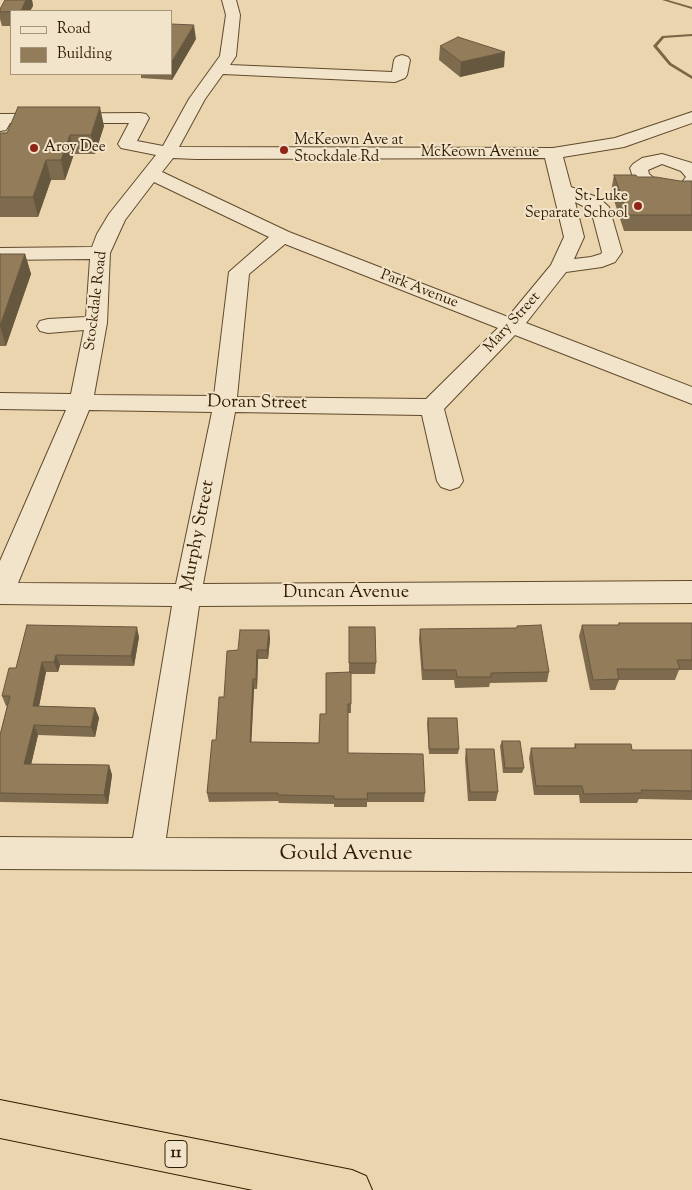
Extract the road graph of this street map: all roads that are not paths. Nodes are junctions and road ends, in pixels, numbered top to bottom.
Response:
1 (229, 0) edge
2 (402, 60) dead end
3 (218, 70) junction
4 (692, 117) edge
5 (0, 126) edge
6 (636, 137) junction
7 (692, 150) edge
8 (168, 152) junction
9 (553, 153) junction
10 (661, 156) junction
11 (150, 173) junction
12 (692, 173) edge
13 (692, 181) edge
14 (562, 190) junction
15 (282, 236) junction
16 (100, 253) junction
17 (0, 254) edge
18 (560, 267) junction
19 (96, 323) junction
20 (48, 326) dead end
21 (512, 326) junction
22 (692, 396) edge
23 (0, 401) edge
24 (82, 401) junction
25 (225, 404) junction
26 (432, 407) junction
27 (450, 481) dead end
28 (692, 592) edge
29 (0, 593) edge
30 (188, 595) junction
31 (0, 853) edge
32 (146, 855) junction
33 (692, 856) edge
34 (0, 1119) edge
35 (352, 1190) edge

1 - 3 street, Stockdale Road
2 - 3 street
3 - 8 street, Stockdale Road
4 - 6 street, McKeown Avenue
5 - 8 street, McKeown Avenue
6 - 9 street, McKeown Avenue
6 - 10 street
7 - 10 street
8 - 9 street, McKeown Avenue
8 - 11 street, Stockdale Road
9 - 14 street, Mary Street
10 - 12 street
10 - 13 street
11 - 15 street, Park Avenue
11 - 16 street, Stockdale Road
14 - 18 street, Mary Street
14 - 18 street
15 - 21 street, Park Avenue
15 - 25 street, Murphy Street
16 - 17 street
16 - 19 street, Stockdale Road
18 - 21 street, Mary Street
19 - 20 street
19 - 24 street, Stockdale Road
21 - 22 street, Park Avenue
21 - 26 street, Mary Street
23 - 24 street, Doran Street
24 - 25 street, Doran Street
24 - 29 street, Stockdale Road
25 - 26 street, Doran Street
25 - 30 street, Murphy Street
26 - 27 street
28 - 30 street, Duncan Avenue
29 - 30 street, Duncan Avenue
30 - 32 street, Murphy Street
31 - 32 street, Gould Avenue
32 - 33 street, Gould Avenue
34 - 35 highway, 11

